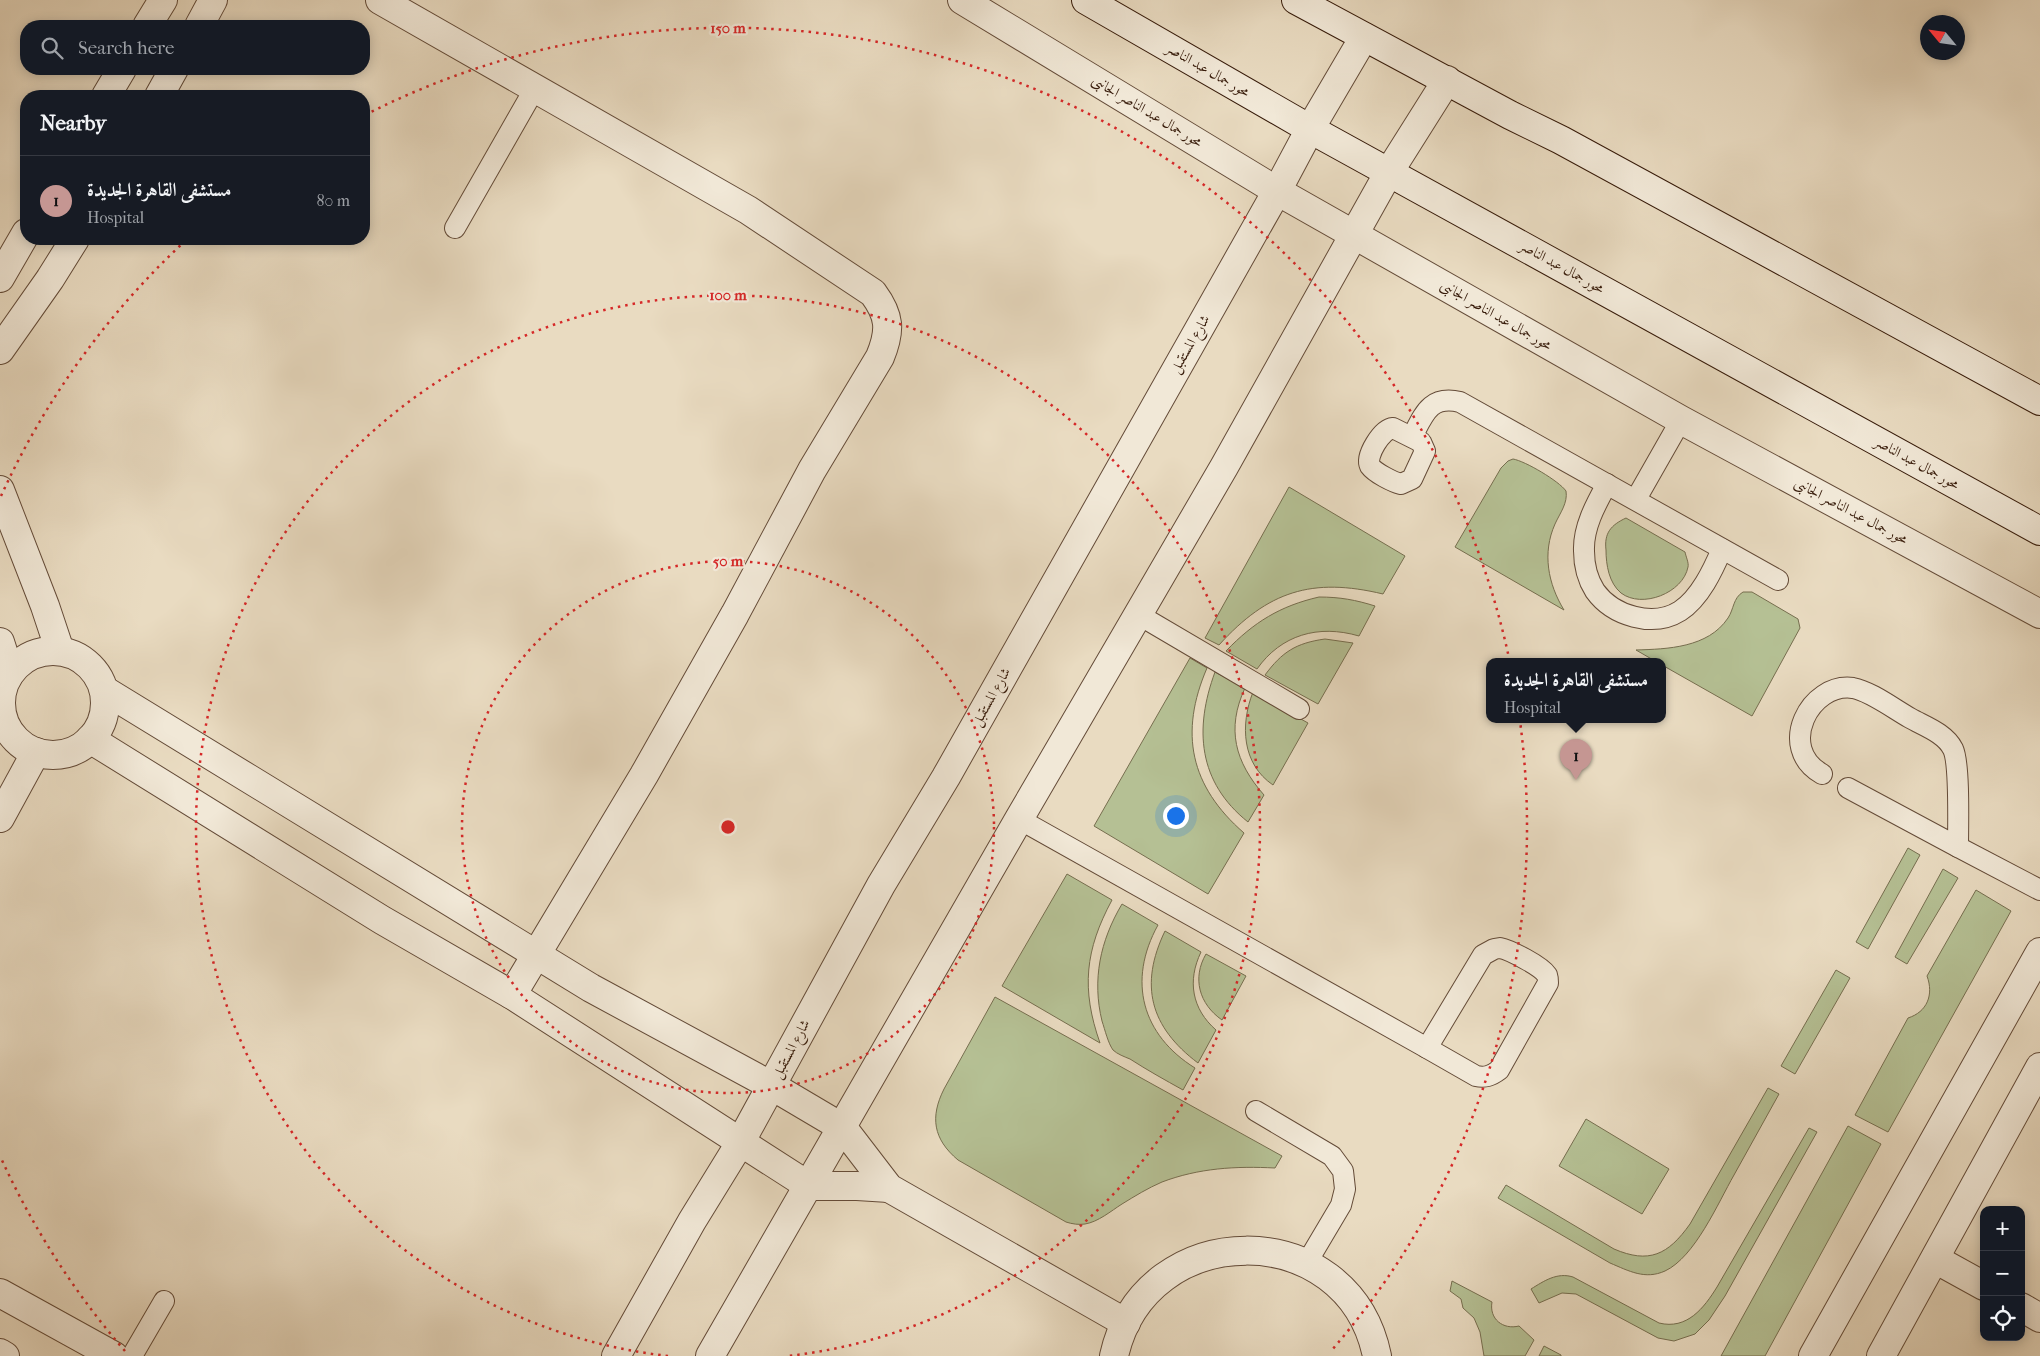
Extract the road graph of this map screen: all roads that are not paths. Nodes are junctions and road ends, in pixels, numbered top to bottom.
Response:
1 (163, 0) edge
2 (214, 0) edge
3 (380, 0) edge
4 (962, 0) edge
5 (1086, 0) edge
6 (1296, 0) edge
7 (151, 20) edge
8 (202, 20) edge
9 (1364, 37) junction
10 (118, 75) edge
11 (171, 75) edge
12 (1447, 80) junction
13 (535, 88) junction
14 (110, 90) edge
15 (162, 90) edge
16 (1310, 129) junction
17 (1390, 172) junction
18 (1277, 191) junction
19 (455, 228) dead end
20 (1354, 234) junction
21 (20, 243) edge
22 (71, 245) edge
23 (0, 278) edge
24 (0, 350) edge
25 (2040, 401) edge
26 (1681, 420) junction
27 (1412, 437) dead end
28 (1607, 484) junction
29 (0, 490) edge
30 (1636, 499) junction
31 (2040, 530) edge
32 (1722, 549) junction
33 (1778, 580) dead end
34 (2040, 614) edge
35 (1139, 615) junction
36 (0, 642) edge
37 (60, 650) junction
38 (10, 673) junction
39 (104, 690) junction
40 (1299, 709) dead end
41 (1, 714) edge
42 (90, 739) junction
43 (36, 752) junction
44 (1822, 774) dead end
45 (1848, 788) dead end
46 (0, 818) edge
47 (1019, 819) junction
48 (1958, 847) junction
49 (2040, 890) edge
50 (2040, 952) edge
51 (537, 956) junction
52 (512, 995) junction
53 (1427, 1048) junction
54 (2040, 1067) edge
55 (772, 1086) junction
56 (1256, 1111) dead end
57 (843, 1128) junction
58 (740, 1143) junction
59 (809, 1186) junction
60 (889, 1188) junction
61 (1935, 1259) junction
62 (1306, 1264) junction
63 (1980, 1284) edge
64 (0, 1293) edge
65 (164, 1301) dead end
66 (2025, 1309) edge
67 (2040, 1318) edge
68 (1126, 1323) junction
69 (0, 1353) edge
70 (5, 1356) edge
71 (114, 1356) edge
72 (132, 1356) edge
73 (616, 1356) edge
74 (710, 1356) edge
75 (1114, 1356) edge
76 (1377, 1356) edge
77 (1813, 1356) edge
78 (1881, 1356) edge

1 - 7 street
2 - 8 street
3 - 13 street
4 - 18 street, محور جمال عبد الناصر الجانبى
5 - 16 street, محور جمال عبد الناصر
6 - 9 street
9 - 12 street
9 - 16 street, شارع المستقبل
10 - 14 street
11 - 15 street
12 - 17 street
12 - 25 street
13 - 19 lane
13 - 51 street
16 - 17 street, محور جمال عبد الناصر
16 - 18 street, شارع المستقبل
17 - 20 street
17 - 31 street, محور جمال عبد الناصر
18 - 20 street, محور جمال عبد الناصر الجانبى
18 - 55 street, شارع المستقبل
20 - 26 street, محور جمال عبد الناصر الجانبى
20 - 35 street
21 - 23 street
22 - 24 street
26 - 30 lane
26 - 34 street, محور جمال عبد الناصر الجانبى
27 - 28 lane
28 - 30 lane
28 - 32 lane
29 - 37 street
30 - 32 lane
32 - 33 lane
35 - 40 lane
35 - 47 street
36 - 38 street
37 - 38 street
37 - 39 street
38 - 41 street
39 - 42 street
39 - 51 street
41 - 43 street
42 - 43 street
42 - 52 street
43 - 46 street
44 - 48 lane
45 - 48 lane
47 - 53 lane
47 - 57 street
48 - 49 lane
50 - 77 street
51 - 52 street
51 - 55 street
52 - 58 street
53 - 53 lane
54 - 61 street
55 - 57 street
55 - 58 street, شارع المستقبل
56 - 62 lane
57 - 59 street
57 - 60 street
58 - 59 street
58 - 73 street, شارع المستقبل
59 - 60 street
59 - 74 street
60 - 68 street
61 - 63 street
61 - 78 street
62 - 68 street
62 - 76 street
64 - 71 street
65 - 72 lane
66 - 67 street
68 - 75 street
69 - 70 street

